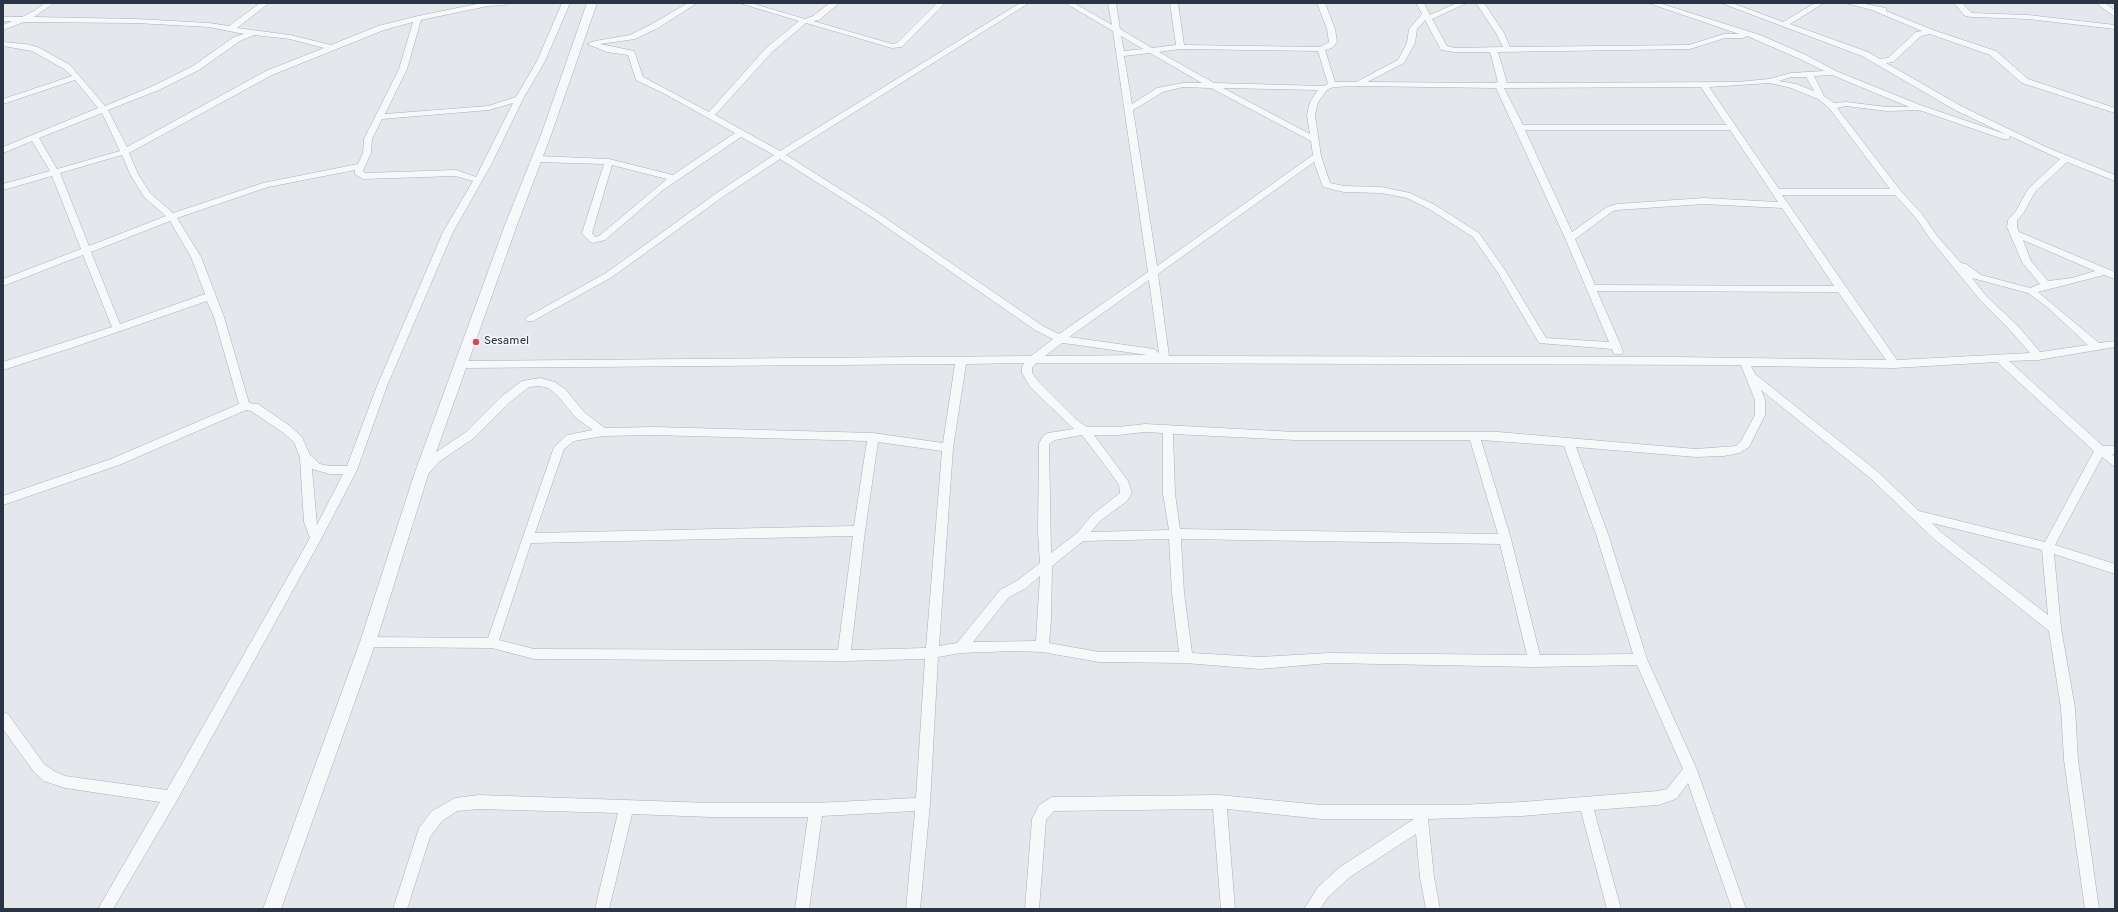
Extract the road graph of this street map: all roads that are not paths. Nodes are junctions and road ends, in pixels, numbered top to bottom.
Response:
1 (50, 3) edge
2 (265, 3) edge
3 (505, 3) edge
4 (566, 3) edge
5 (592, 3) edge
6 (693, 3) edge
7 (743, 3) edge
8 (835, 3) edge
9 (941, 3) edge
10 (1025, 3) edge
11 (1068, 3) edge
12 (1112, 3) edge
13 (1174, 3) edge
14 (1321, 3) edge
15 (1420, 3) edge
16 (1463, 3) edge
17 (1480, 3) edge
18 (1652, 3) edge
19 (1725, 3) edge
20 (1820, 3) edge
21 (1849, 3) edge
22 (1958, 3) edge
23 (2100, 3) edge
24 (486, 4) edge
25 (1864, 5) edge
26 (2115, 15) edge
27 (1427, 17) junction
28 (418, 18) junction
29 (3, 19) edge
30 (20, 20) junction
31 (804, 21) junction
32 (1785, 24) junction
33 (2115, 27) edge
34 (3, 28) edge
35 (232, 28) junction
36 (1115, 28) junction
37 (1930, 32) junction
38 (253, 33) junction
39 (1757, 37) junction
40 (3, 44) edge
41 (578, 44) junction
42 (591, 44) junction
43 (1180, 47) junction
44 (333, 48) junction
45 (1149, 49) junction
46 (1321, 49) junction
47 (1494, 50) junction
48 (1508, 50) junction
49 (1120, 54) junction
50 (1879, 62) junction
51 (1833, 73) junction
52 (1809, 74) junction
53 (77, 77) junction
54 (1770, 81) junction
55 (1358, 84) junction
56 (1501, 84) junction
57 (1704, 84) junction
58 (1211, 85) junction
59 (1328, 86) junction
60 (1821, 97) junction
61 (519, 100) junction
62 (3, 102) edge
63 (1832, 106) junction
64 (1917, 107) junction
65 (1129, 109) junction
66 (104, 110) junction
67 (2115, 111) edge
68 (710, 115) junction
69 (378, 116) junction
70 (1732, 127) junction
71 (1520, 128) junction
72 (741, 133) junction
73 (34, 137) junction
74 (1315, 140) junction
75 (2043, 149) junction
76 (3, 150) edge
77 (124, 152) junction
78 (780, 155) junction
79 (1317, 156) junction
80 (2066, 158) junction
81 (538, 159) junction
82 (609, 162) junction
83 (360, 166) junction
84 (55, 172) junction
85 (673, 178) junction
86 (2115, 178) edge
87 (478, 180) junction
88 (3, 187) edge
89 (1777, 192) junction
90 (1897, 192) junction
91 (1786, 205) junction
92 (172, 217) junction
93 (2016, 234) junction
94 (1570, 238) junction
95 (85, 252) junction
96 (1952, 258) junction
97 (2105, 272) junction
98 (1154, 274) junction
99 (2115, 276) edge
100 (3, 283) edge
101 (2046, 285) junction
102 (1593, 288) junction
103 (1840, 289) junction
104 (2031, 291) junction
105 (210, 296) junction
106 (530, 320) dead end
107 (117, 328) junction
108 (1060, 339) junction
109 (2115, 344) edge
110 (1616, 346) junction
111 (2098, 348) junction
112 (2038, 356) junction
113 (1164, 357) junction
114 (1999, 358) junction
115 (961, 360) junction
116 (1032, 361) junction
117 (1623, 362) junction
118 (1745, 363) junction
119 (463, 364) junction
120 (1894, 364) junction
121 (3, 366) edge
122 (1752, 377) junction
123 (245, 406) junction
124 (1168, 430) junction
125 (1085, 431) junction
126 (604, 432) junction
127 (872, 437) junction
128 (1475, 437) junction
129 (1568, 441) junction
130 (948, 448) junction
131 (2100, 450) junction
132 (2115, 450) edge
133 (306, 458) junction
134 (2115, 463) edge
135 (351, 470) junction
136 (422, 472) junction
137 (3, 501) edge
138 (1917, 515) junction
139 (859, 531) junction
140 (1175, 534) junction
141 (1080, 536) junction
142 (316, 538) junction
143 (527, 538) junction
144 (1505, 539) junction
145 (2048, 547) junction
146 (1046, 565) junction
147 (2115, 569) edge
148 (2055, 628) junction
149 (368, 642) junction
150 (492, 643) junction
151 (1042, 647) junction
152 (961, 648) junction
153 (932, 652) junction
154 (844, 656) junction
155 (1186, 658) junction
156 (1641, 659) junction
157 (1535, 662) junction
158 (3, 718) edge
159 (1690, 770) junction
160 (171, 797) junction
161 (1219, 802) junction
162 (923, 804) junction
163 (1586, 804) junction
164 (627, 806) junction
165 (816, 810) junction
166 (1421, 817) junction
167 (105, 909) edge
168 (272, 909) edge
169 (400, 909) edge
170 (602, 909) edge
171 (802, 909) edge
172 (913, 909) edge
173 (1032, 909) edge
174 (1228, 909) edge
175 (1311, 909) edge
176 (1433, 909) edge
177 (1614, 909) edge
178 (1739, 909) edge
179 (2092, 909) edge

1 - 30 street
2 - 35 street
3 - 24 street
4 - 61 street
5 - 41 street
6 - 42 street
7 - 31 street
8 - 31 street
9 - 31 street
10 - 78 street
11 - 36 street
12 - 36 street
13 - 43 street
14 - 46 street
15 - 27 street
16 - 27 street
17 - 48 street
18 - 39 street
19 - 32 street
20 - 32 street
21 - 25 street
22 - 33 street
23 - 26 street
24 - 28 street
25 - 37 street
27 - 47 street
27 - 55 street
28 - 44 street
28 - 69 street
29 - 30 street
30 - 34 street
30 - 35 street
31 - 68 street
32 - 50 street
35 - 38 street
36 - 45 street
36 - 49 street
37 - 50 street
37 - 67 street
38 - 44 street
38 - 66 street
39 - 48 street
39 - 51 street
40 - 53 street
41 - 42 street
41 - 81 street
42 - 68 street
43 - 45 street
43 - 46 street
44 - 77 street
45 - 49 street
45 - 58 street
46 - 59 street
47 - 48 street
47 - 56 street
49 - 65 street
50 - 75 street
51 - 52 street
51 - 64 street
52 - 54 street
52 - 60 street
53 - 62 street
53 - 66 street
54 - 57 street
54 - 60 street
55 - 56 street
55 - 59 street
56 - 57 street
56 - 71 street
57 - 70 street
58 - 59 street
58 - 65 street
58 - 74 street
59 - 74 street
60 - 63 street
61 - 69 street
61 - 87 street
63 - 64 street
63 - 90 street
64 - 75 street
65 - 98 street
66 - 73 street
66 - 77 street
68 - 72 street
69 - 83 street
70 - 71 street
70 - 89 street
71 - 94 street
72 - 78 street
72 - 85 street
73 - 76 street
73 - 84 street
74 - 79 street
75 - 80 street
77 - 84 street
77 - 92 street
78 - 106 street
78 - 108 street
79 - 98 street
79 - 110 street
80 - 86 street
80 - 93 street
81 - 82 street
81 - 119 street
82 - 85 street
82 - 85 street
83 - 87 street
83 - 92 street
84 - 88 street
84 - 95 street
87 - 135 street
89 - 90 street
89 - 91 street
90 - 96 street
91 - 94 street
91 - 103 street
92 - 95 street
92 - 105 street
93 - 97 street
93 - 101 street
94 - 102 street
95 - 100 street
95 - 107 street
96 - 104 street
96 - 112 street
97 - 99 street
97 - 101 street
98 - 108 street
98 - 113 street
101 - 104 street
102 - 103 street
102 - 110 street
103 - 120 street
104 - 111 street
105 - 107 street
105 - 123 street
107 - 121 street
108 - 113 street
108 - 116 street
109 - 111 street
110 - 117 street
111 - 112 street
112 - 114 street
113 - 116 street
113 - 117 street
114 - 120 street
114 - 131 street
115 - 116 street
115 - 119 street
115 - 130 street
116 - 125 street
117 - 118 street
118 - 120 street
118 - 122 street
119 - 136 street
122 - 129 street
122 - 138 street
123 - 133 street
123 - 137 street
124 - 125 street
124 - 128 street
124 - 140 street
125 - 141 street
125 - 146 street
126 - 127 street
126 - 136 street
126 - 143 street
127 - 130 street
127 - 139 street
128 - 129 street
128 - 144 street
129 - 156 street
130 - 153 street
131 - 132 street
131 - 134 street
131 - 145 street
133 - 135 street
133 - 142 street
135 - 142 street
136 - 149 street
138 - 145 street
138 - 148 street
139 - 143 street
139 - 154 street
140 - 141 street
140 - 144 street
140 - 155 street
141 - 146 street
142 - 160 street
143 - 150 street
144 - 157 street
145 - 147 street
145 - 148 street
146 - 151 street
146 - 152 street
148 - 179 street
149 - 150 street
149 - 168 street
150 - 154 street
151 - 152 street
151 - 155 street
152 - 153 street
153 - 154 street
153 - 162 street
155 - 157 street
156 - 157 street
156 - 159 street
158 - 160 street
159 - 163 street
159 - 178 street
160 - 167 street
161 - 166 street
161 - 173 street
161 - 174 street
162 - 165 street
162 - 172 street
163 - 166 street
163 - 177 street
164 - 165 street
164 - 169 street
164 - 170 street
165 - 171 street
166 - 175 street
166 - 176 street

